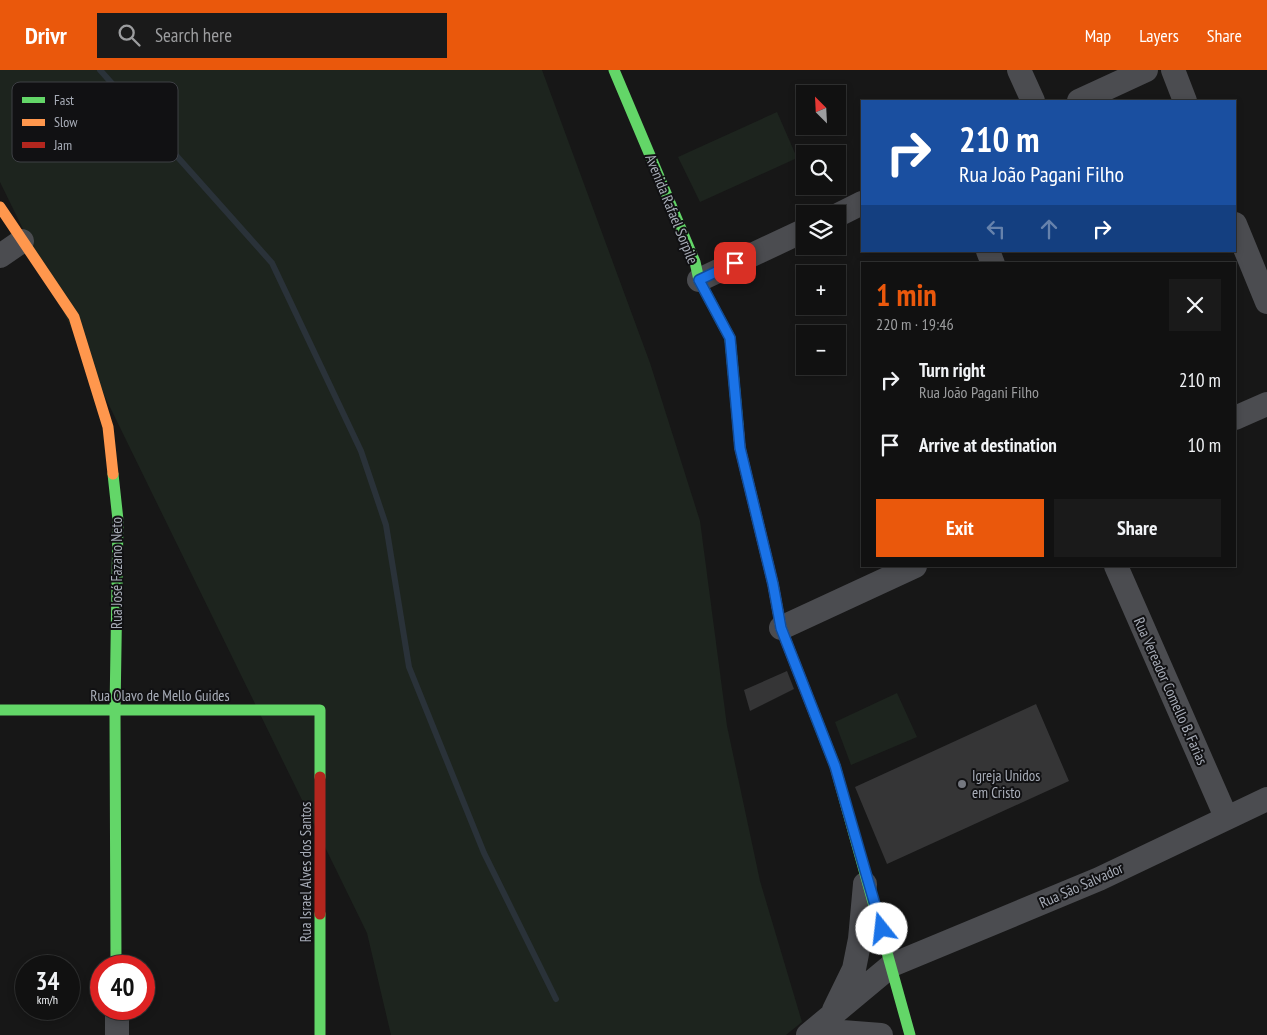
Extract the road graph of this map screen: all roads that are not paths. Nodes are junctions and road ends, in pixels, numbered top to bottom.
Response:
1 (614, 70) edge
2 (1019, 70) edge
3 (1146, 70) edge
4 (1173, 70) edge
5 (1033, 100) edge
6 (1081, 100) edge
7 (1185, 100) edge
8 (861, 204) edge
9 (0, 207) edge
10 (846, 211) edge
11 (1236, 226) edge
12 (796, 234) edge
13 (22, 241) junction
14 (0, 256) edge
15 (699, 280) junction
16 (1267, 302) edge
17 (1267, 404) edge
18 (1236, 418) edge
19 (913, 567) edge
20 (1116, 567) edge
21 (781, 628) junction
22 (0, 710) edge
23 (115, 710) junction
24 (320, 710) joint
25 (1267, 799) edge
26 (1226, 816) junction
27 (866, 875) junction
28 (116, 955) edge
29 (892, 965) junction
30 (117, 1020) edge
31 (818, 1028) edge
32 (117, 1035) edge
33 (320, 1035) edge
34 (881, 1035) edge
35 (910, 1035) edge

1 - 15 street, Avenida Rafael Sorpile
2 - 5 street
3 - 6 street
4 - 7 street
8 - 10 street
9 - 13 street, Rua José Fazano Neto
11 - 16 street
12 - 15 street
13 - 14 street
13 - 23 street, Rua José Fazano Neto
15 - 21 street, Avenida Rafael Sorpile
17 - 18 street
19 - 21 street
20 - 26 street, Rua Vereador Comello B. Farias
21 - 27 street, Avenida Rafael Sorpile
22 - 23 street, Rua Olavo de Mello Guides
23 - 24 street, Rua Olavo de Mello Guides
23 - 28 street, Rua José Fazano Neto
24 - 33 street, Rua Israel Alves dos Santos
25 - 26 street, Rua São Salvador
26 - 29 street, Rua São Salvador
27 - 29 street, Avenida Rafael Sorpile
27 - 31 street
29 - 31 street
29 - 35 street, Avenida Rafael Sorpile
30 - 32 street
31 - 34 street

